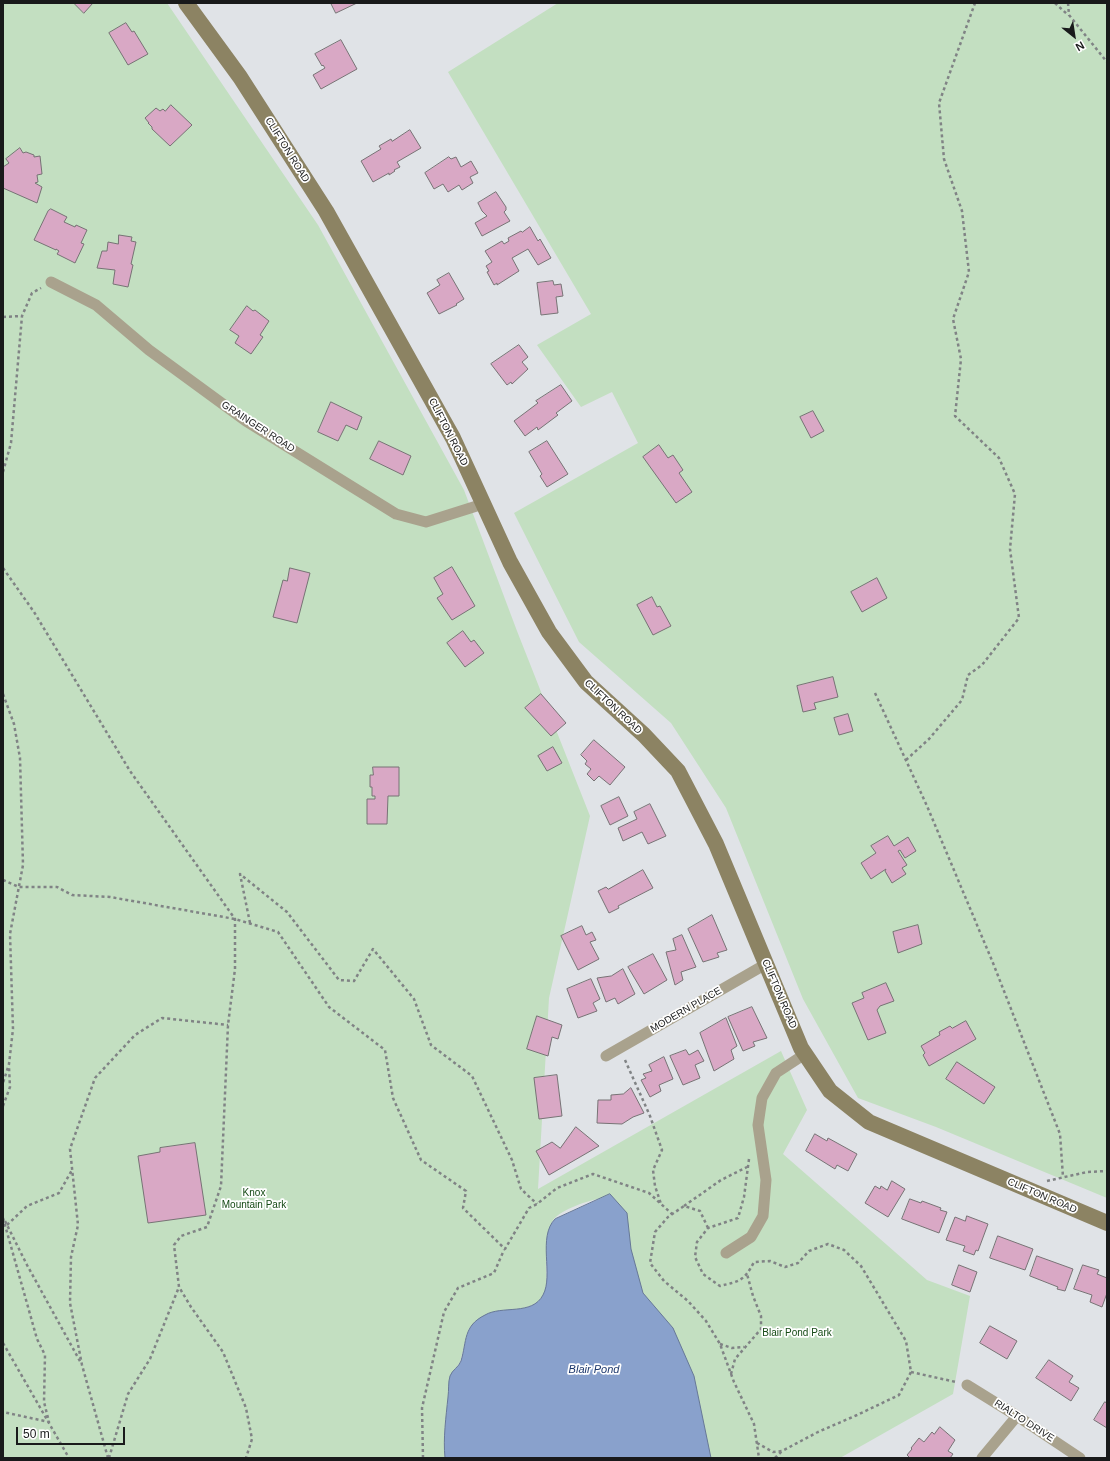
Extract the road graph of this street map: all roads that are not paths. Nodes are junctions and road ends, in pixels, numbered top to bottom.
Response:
1 (186, 3) edge
2 (52, 282) road end
3 (483, 504) junction
4 (766, 964) junction
5 (805, 1054) junction
6 (606, 1056) dead end
7 (1107, 1223) edge
8 (726, 1253) dead end
9 (966, 1385) road end
10 (1017, 1416) junction
11 (982, 1458) edge
12 (1080, 1458) edge

1 - 3 main road, CLIFTON ROAD
2 - 3 street, GRAINGER ROAD
3 - 4 main road, CLIFTON ROAD
4 - 5 main road, CLIFTON ROAD
4 - 6 street, MODERN PLACE
5 - 7 main road, CLIFTON ROAD
5 - 8 street
9 - 10 street, RIALTO DRIVE
10 - 11 street
10 - 12 street, RIALTO DRIVE

